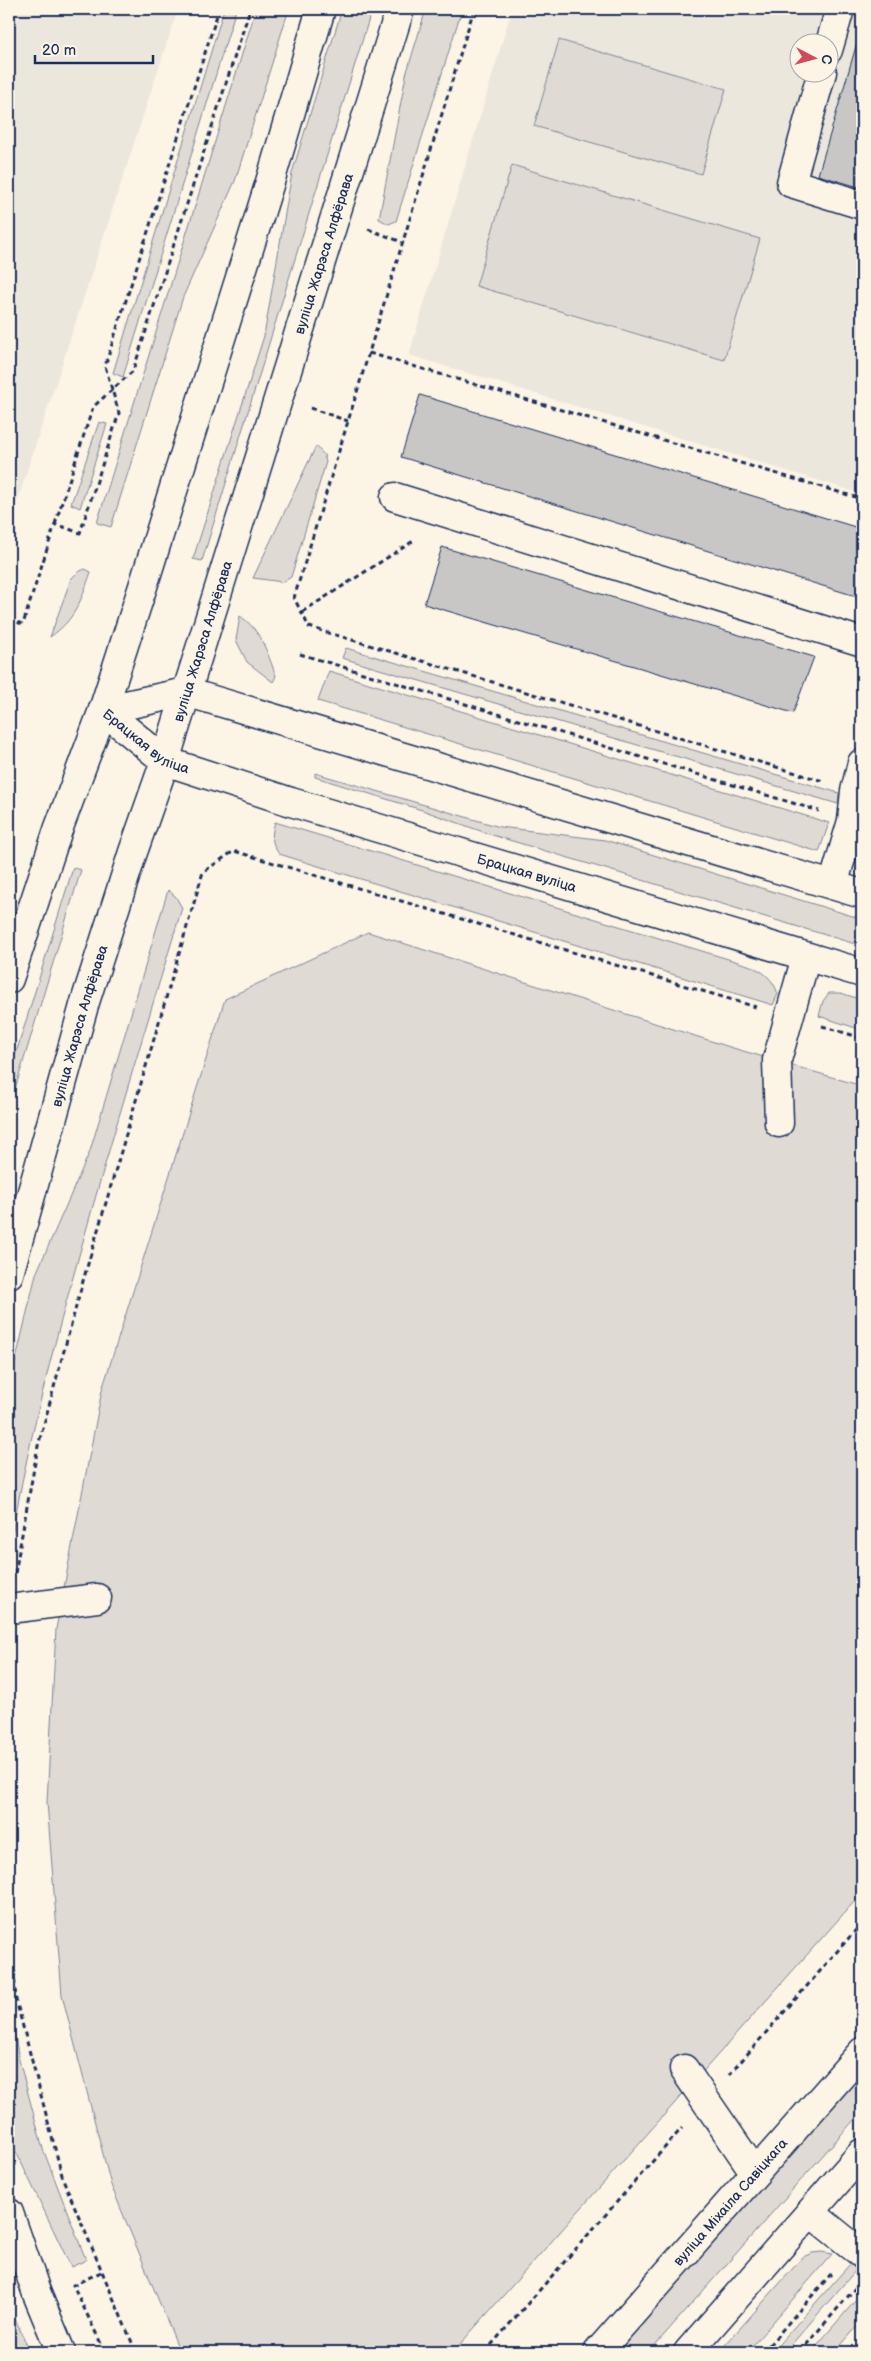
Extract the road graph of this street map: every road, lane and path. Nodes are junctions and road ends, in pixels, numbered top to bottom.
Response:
1 (219, 9) edge
2 (250, 9) edge
3 (321, 9) edge
4 (400, 9) edge
5 (840, 9) edge
6 (833, 32) edge
7 (819, 82) edge
8 (862, 206) edge
9 (369, 352) dead end
10 (112, 390) junction
11 (395, 497) dead end
12 (862, 499) edge
13 (453, 515) junction
14 (55, 524) junction
15 (302, 612) dead end
16 (9, 620) edge
17 (862, 642) edge
18 (300, 654) dead end
19 (186, 692) junction
20 (103, 710) junction
21 (165, 761) junction
22 (862, 764) edge
23 (852, 821) junction
24 (833, 885) junction
25 (862, 894) edge
26 (806, 957) junction
27 (862, 973) edge
28 (9, 979) edge
29 (790, 1017) junction
30 (862, 1038) edge
31 (778, 1123) dead end
32 (9, 1274) edge
33 (14, 1578) dead end
34 (97, 1598) dead end
35 (9, 1609) edge
36 (9, 1908) edge
37 (862, 1923) edge
38 (862, 2052) edge
39 (684, 2069) dead end
40 (706, 2101) junction
41 (862, 2154) edge
42 (757, 2171) junction
43 (9, 2213) edge
44 (811, 2213) junction
45 (858, 2250) edge
46 (101, 2272) junction
47 (862, 2280) edge
48 (61, 2352) edge
49 (105, 2352) edge
50 (136, 2352) edge
51 (485, 2352) edge
52 (598, 2352) edge
53 (688, 2352) edge
54 (763, 2352) edge
55 (800, 2352) edge

1 - 10 path
2 - 10 path
3 - 20 main road
4 - 19 main road, вуліца Жарэса Алфёрава
5 - 6 main road
7 - 8 main road
9 - 12 path
10 - 14 path
10 - 14 path
11 - 13 main road
13 - 15 path
13 - 17 main road
14 - 16 path
18 - 23 path
19 - 20 main road, Брацкая вуліца
19 - 21 main road, вуліца Жарэса Алфёрава
19 - 24 main road, Брацкая вуліца
20 - 21 main road, Брацкая вуліца
20 - 28 main road
21 - 26 main road, Брацкая вуліца
21 - 32 main road, вуліца Жарэса Алфёрава
22 - 23 main road
23 - 24 main road
24 - 25 main road, Брацкая вуліца
26 - 27 main road, Брацкая вуліца
26 - 29 main road
29 - 30 path
29 - 31 main road
29 - 33 path
34 - 35 main road
36 - 46 path
37 - 40 path
38 - 42 main road, вуліца Міхаіла Савіцкага
39 - 40 main road
40 - 42 main road
40 - 51 path
41 - 44 main road
42 - 52 main road, вуліца Міхаіла Савіцкага
43 - 48 main road
44 - 45 main road
44 - 53 main road
45 - 54 path
46 - 49 path
46 - 50 path
47 - 55 path

